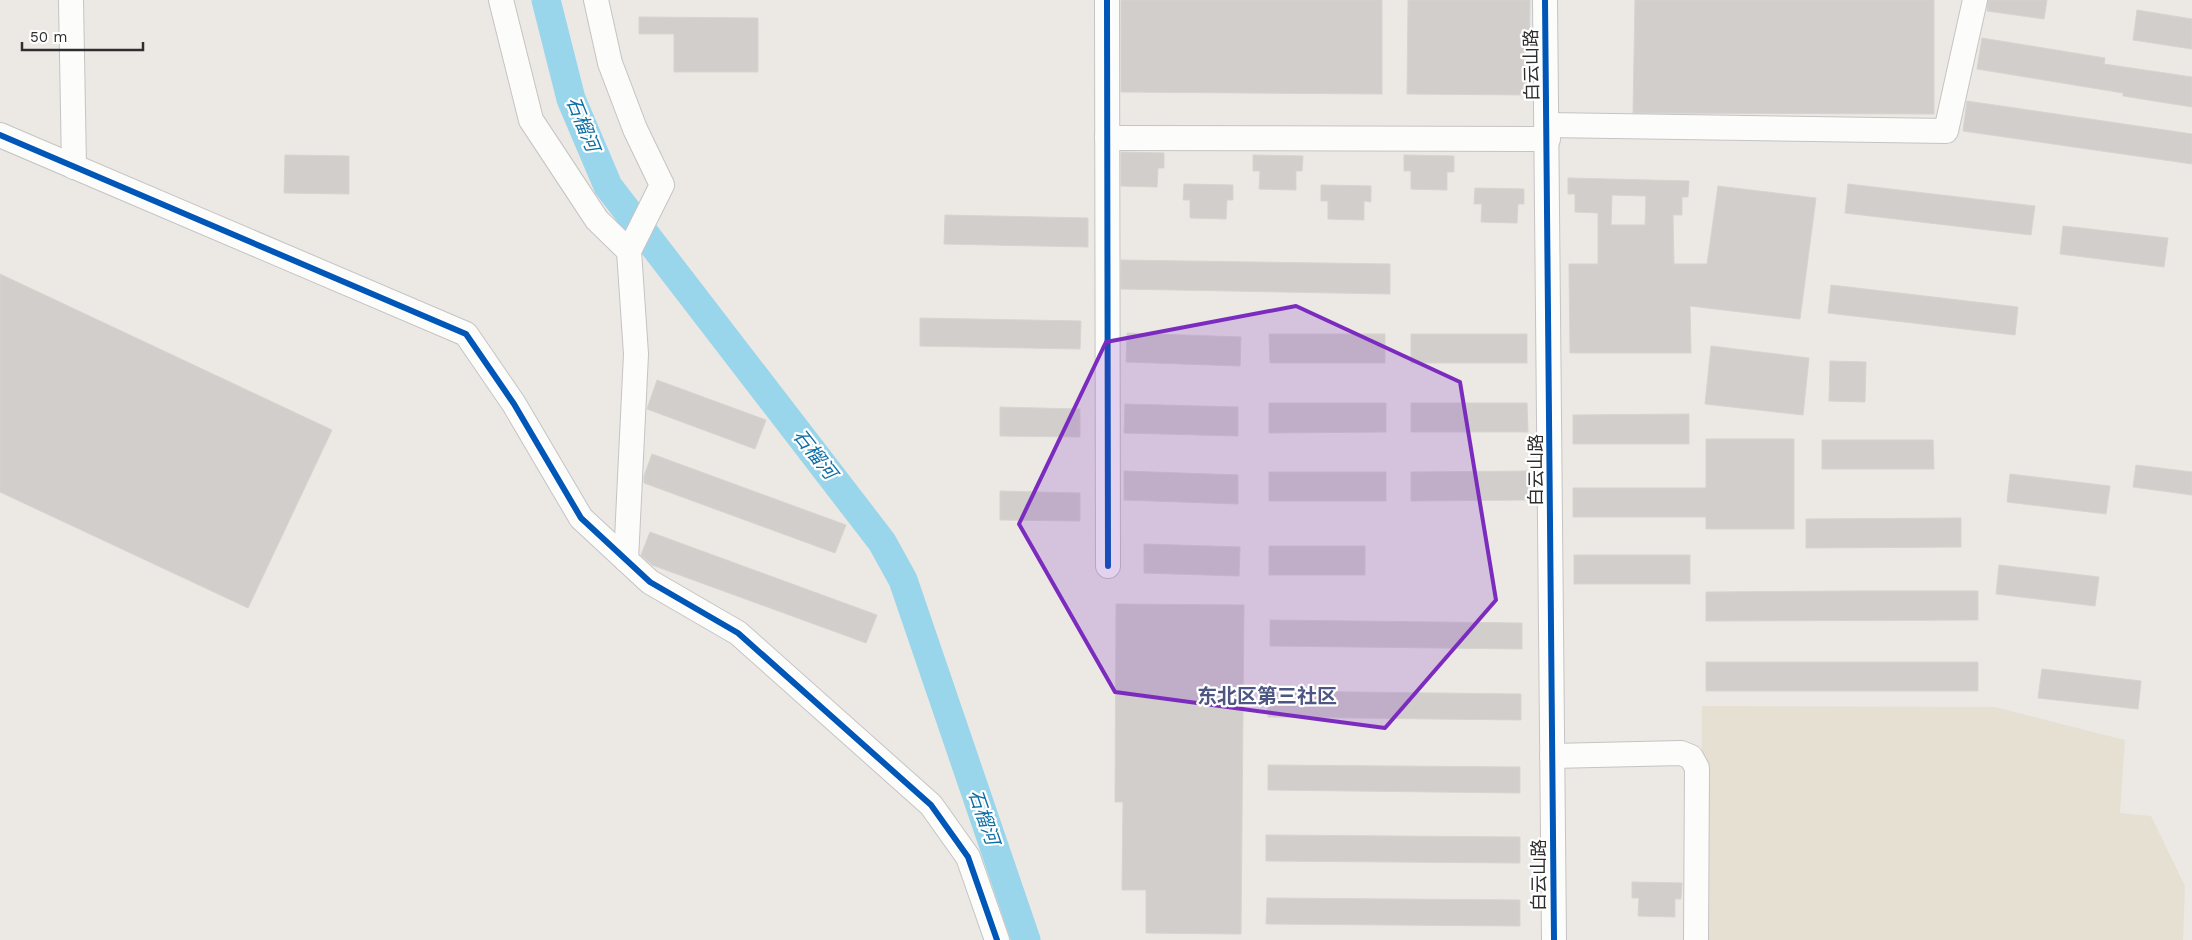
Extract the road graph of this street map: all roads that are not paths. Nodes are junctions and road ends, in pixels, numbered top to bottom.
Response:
1 (71, 0) edge
2 (501, 0) edge
3 (596, 0) edge
4 (1107, 0) edge
5 (1545, 0) edge
6 (1975, 0) edge
7 (1548, 132) junction
8 (0, 135) edge
9 (1107, 138) junction
10 (74, 167) junction
11 (630, 248) junction
12 (626, 560) junction
13 (1108, 566) dead end
14 (1552, 756) junction
15 (997, 940) edge
16 (1554, 940) edge
17 (1696, 940) edge

1 - 10 street
2 - 11 street
3 - 11 street
4 - 9 street
5 - 7 street, 白云山路
6 - 7 street
7 - 9 street
7 - 14 street, 白云山路
8 - 10 street
9 - 13 street
10 - 12 street
11 - 12 street
12 - 15 street
14 - 16 street, 白云山路
14 - 17 street

